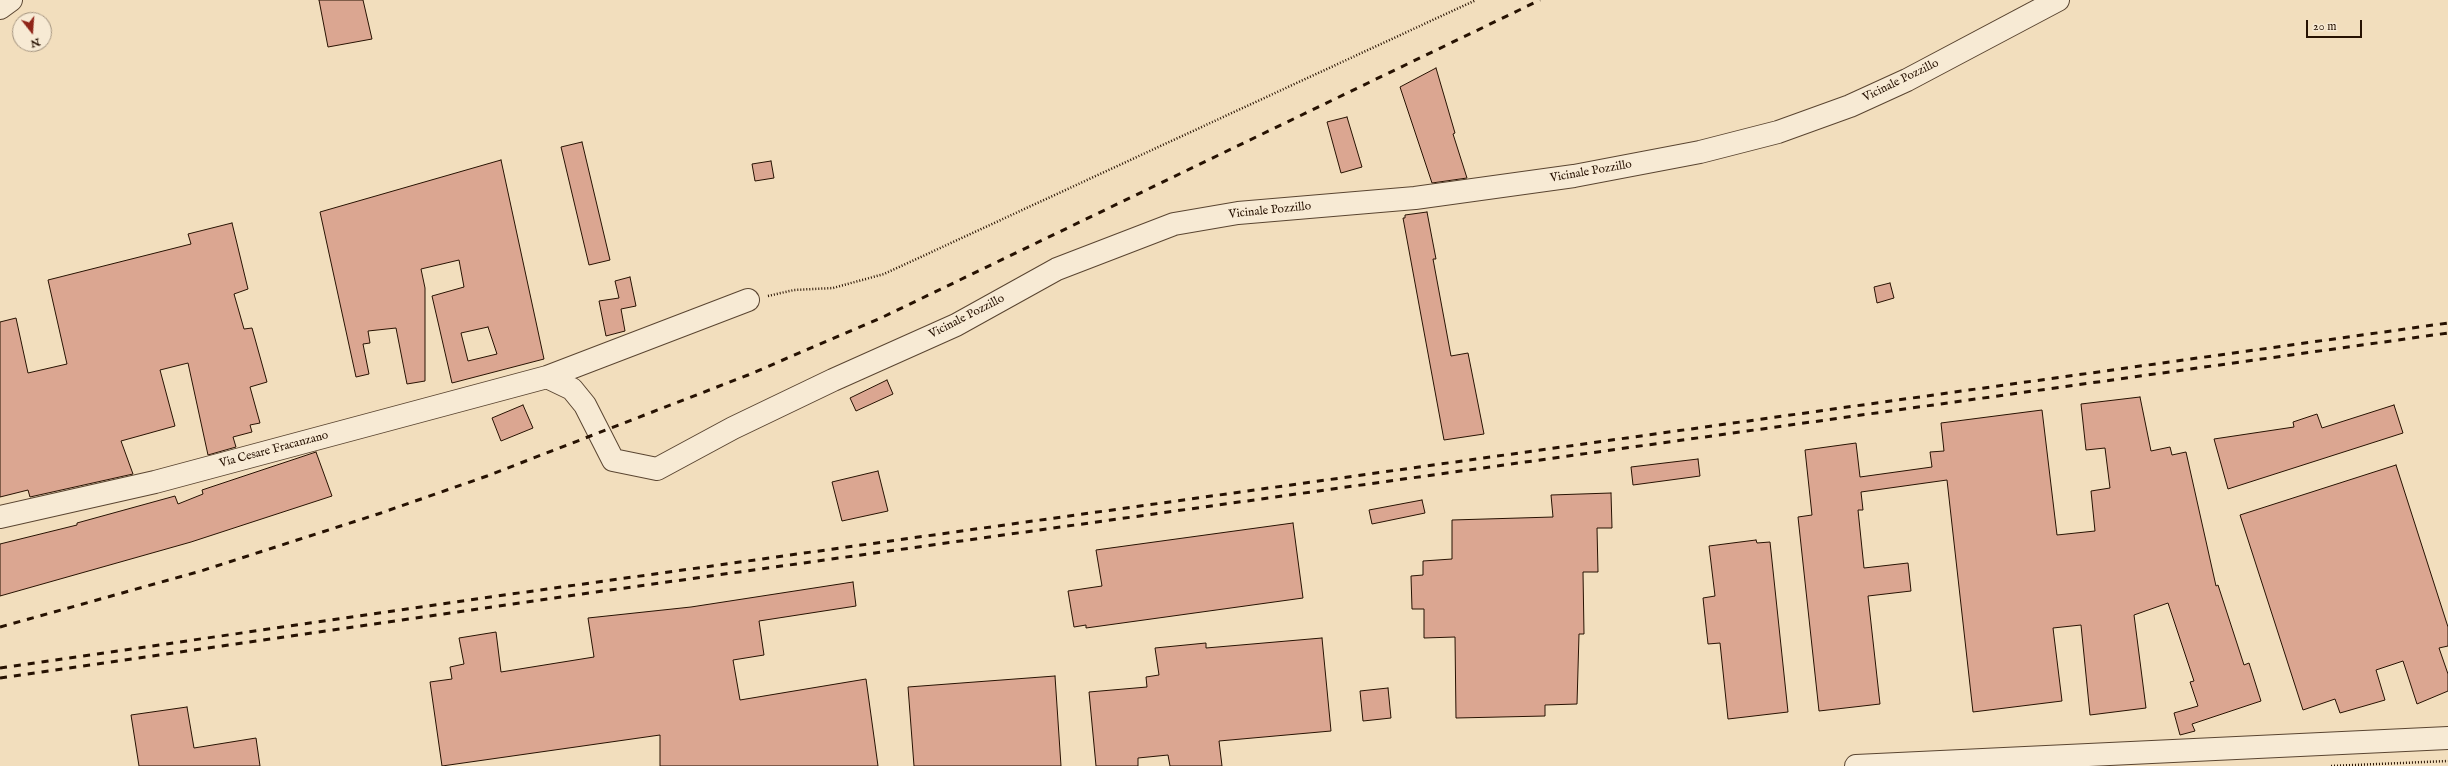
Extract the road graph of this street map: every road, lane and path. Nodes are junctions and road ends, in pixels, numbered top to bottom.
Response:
1 (11, 0) edge
2 (1476, 0) edge
3 (2058, 0) edge
4 (0, 8) edge
5 (748, 300) joint
6 (546, 377) junction
7 (0, 516) edge
8 (2448, 738) edge
9 (2448, 761) edge
10 (1856, 766) edge
11 (2331, 766) edge

1 - 4 street
2 - 5 path
3 - 6 street, Vicinale Pozzillo
5 - 6 street, Via Cesare Fracanzano
6 - 7 street, Via Cesare Fracanzano
8 - 10 street
9 - 11 path

